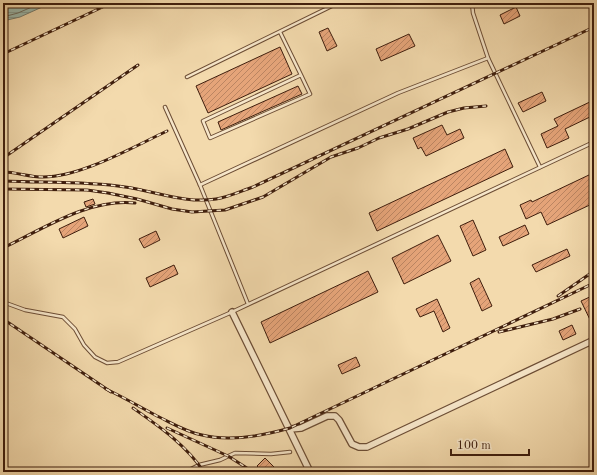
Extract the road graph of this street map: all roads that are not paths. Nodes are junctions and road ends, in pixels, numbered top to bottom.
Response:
1 (338, 3) edge
2 (472, 3) edge
3 (280, 32) junction
4 (488, 58) junction
5 (301, 75) junction
6 (187, 77) dead end
7 (165, 107) dead end
8 (594, 142) edge
9 (540, 167) junction
10 (200, 185) junction
11 (3, 302) edge
12 (248, 304) junction
13 (232, 312) junction
14 (594, 340) edge
15 (290, 429) junction
16 (290, 452) dead end
17 (185, 472) edge
18 (310, 472) edge

1 - 3 lane
2 - 4 lane
3 - 5 lane
3 - 6 lane
4 - 9 lane
4 - 10 lane
5 - 5 lane
7 - 10 lane
8 - 9 lane
9 - 12 lane
10 - 12 lane
11 - 13 lane
12 - 13 lane
13 - 15 street
14 - 15 street
15 - 18 street
16 - 17 lane

